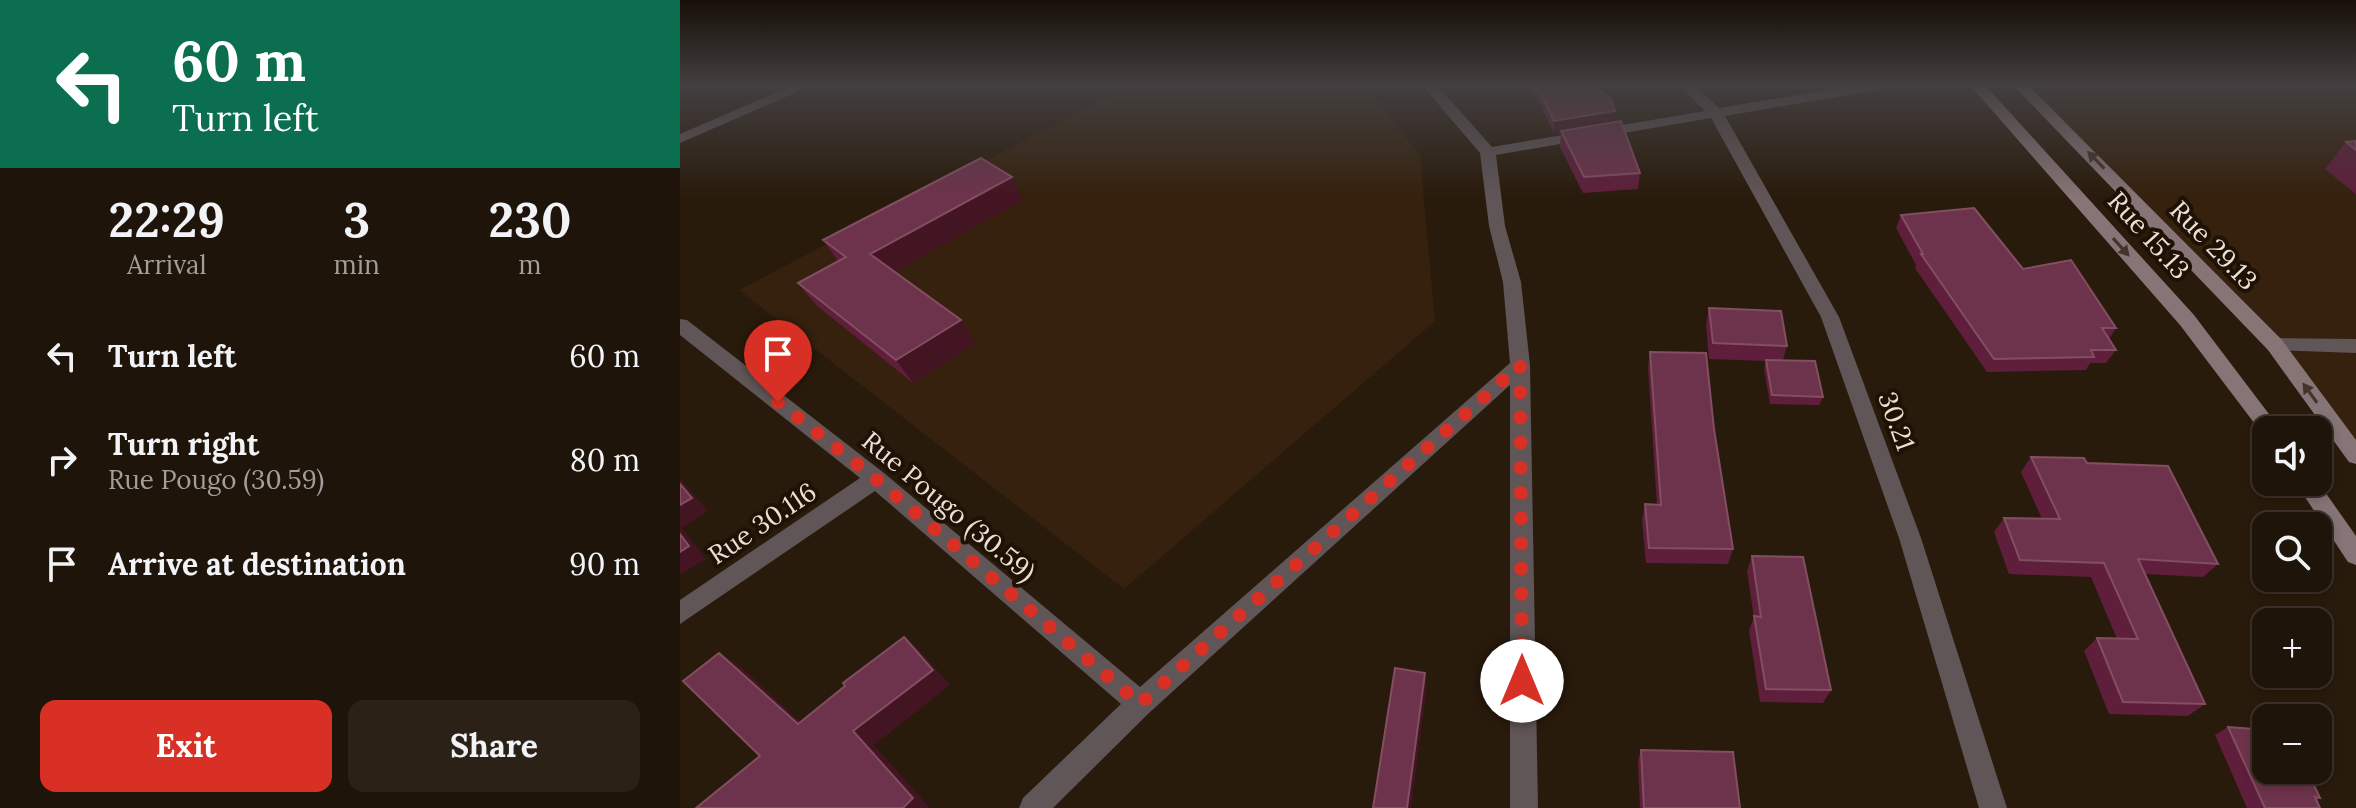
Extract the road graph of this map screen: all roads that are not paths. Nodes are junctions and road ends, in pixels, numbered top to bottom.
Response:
1 (720, 122) edge
2 (1461, 122) edge
3 (1660, 122) edge
4 (1720, 122) edge
5 (2010, 122) edge
6 (2056, 122) edge
7 (680, 139) edge
8 (1488, 152) junction
9 (680, 325) edge
10 (2275, 345) junction
11 (2356, 346) edge
12 (1520, 365) junction
13 (2260, 416) edge
14 (2356, 456) edge
15 (876, 479) junction
16 (2316, 496) edge
17 (2356, 555) edge
18 (680, 613) edge
19 (1140, 704) junction
20 (1033, 808) edge
21 (1524, 808) edge
22 (1993, 808) edge

1 - 7 street
2 - 8 street
3 - 8 street
4 - 22 street, 30.21 / 30.21
5 -> 13 main road, Rue 15.13
10 -> 6 main road, Rue 29.13
8 - 12 street
9 - 15 street, Rue Pougo (30.59)
10 - 11 street
14 -> 10 main road, Rue 29.13
12 - 19 street
12 - 21 street
15 - 18 street, Rue 30.116
15 - 19 street, Rue Pougo (30.59)
16 - 17 main road
19 - 20 street

